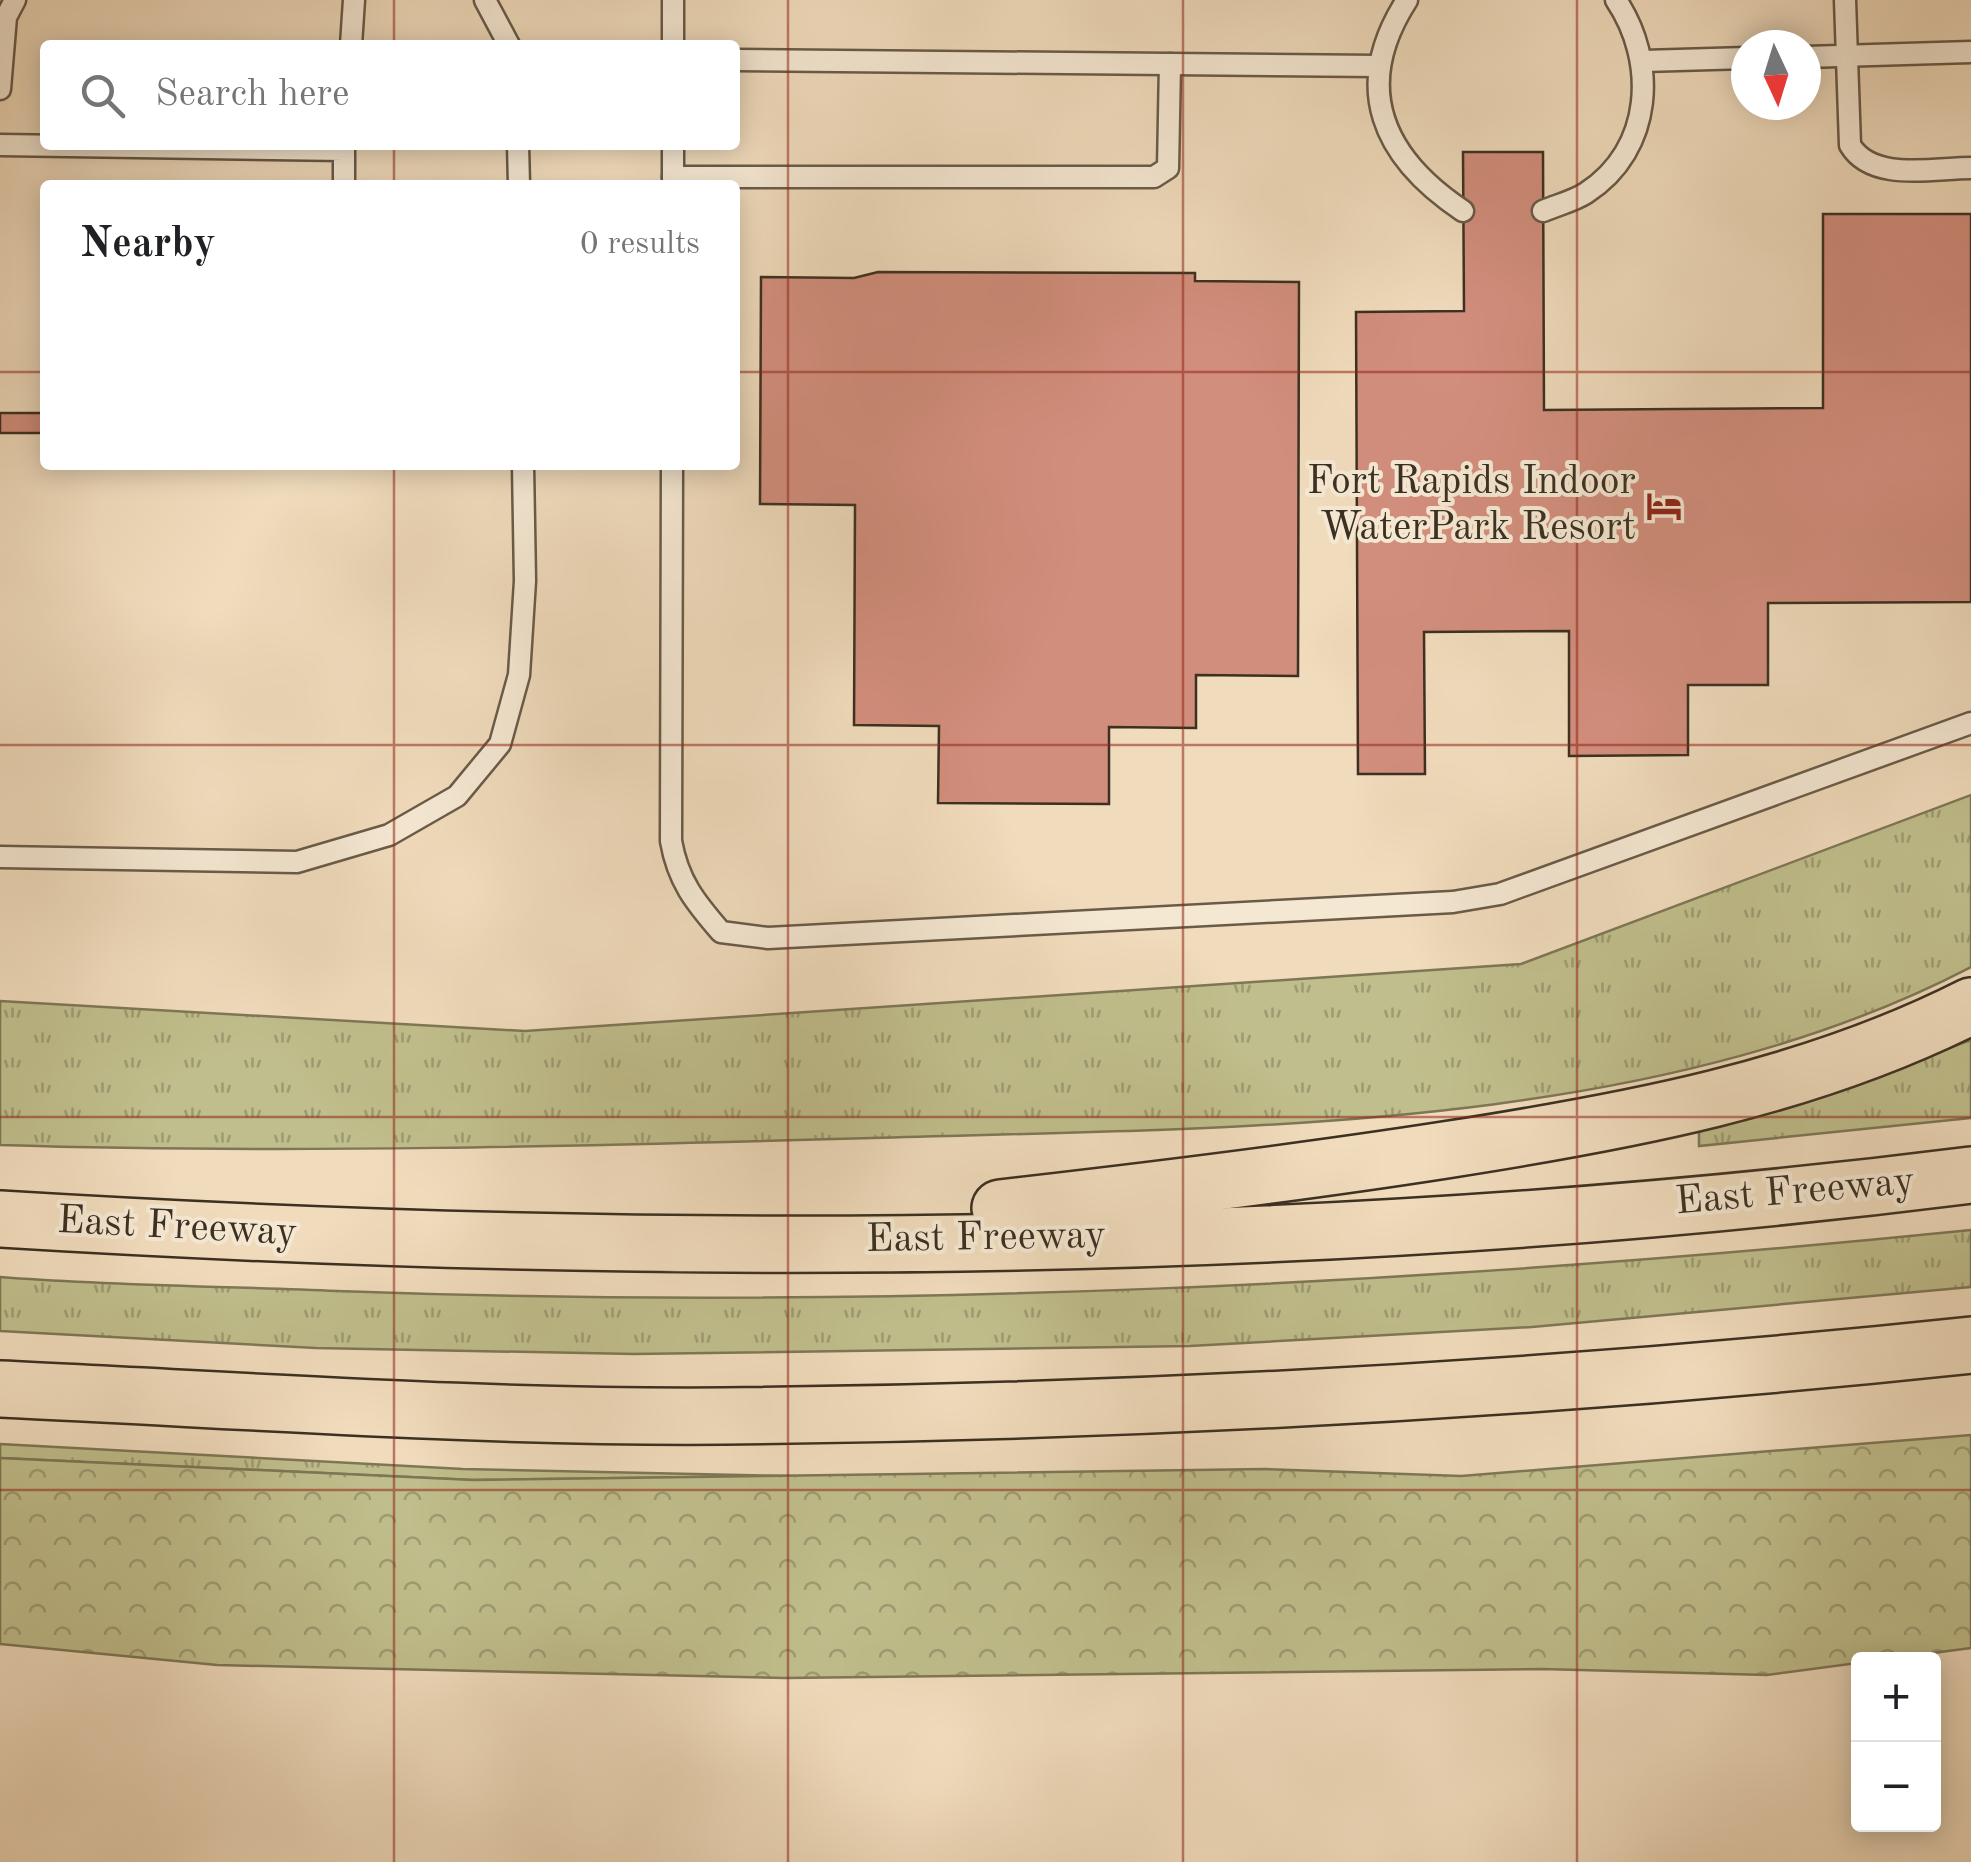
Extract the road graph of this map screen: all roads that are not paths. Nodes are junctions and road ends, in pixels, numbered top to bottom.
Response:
1 (15, 0) edge
2 (354, 0) edge
3 (485, 0) edge
4 (673, 0) edge
5 (1407, 0) edge
6 (1616, 0) edge
7 (1845, 0) edge
8 (350, 40) edge
9 (506, 40) edge
10 (673, 40) edge
11 (1971, 52) edge
12 (1821, 56) edge
13 (1847, 56) junction
14 (1731, 58) edge
15 (740, 60) edge
16 (1644, 60) junction
17 (1170, 64) junction
18 (1378, 66) junction
19 (0, 89) edge
20 (0, 144) edge
21 (40, 144) edge
22 (344, 150) edge
23 (518, 150) edge
24 (673, 150) edge
25 (1971, 168) edge
26 (344, 180) edge
27 (519, 180) edge
28 (673, 180) edge
29 (740, 180) edge
30 (1463, 211) dead end
31 (1543, 211) dead end
32 (523, 470) edge
33 (672, 470) edge
34 (1971, 723) edge
35 (0, 856) edge
36 (1971, 1006) edge
37 (1971, 1175) edge
38 (0, 1219) edge
39 (696, 1244) junction
40 (1971, 1345) edge
41 (0, 1389) edge

1 - 19 lane
2 - 8 lane
3 - 9 lane
4 - 10 lane
5 - 18 lane
6 - 16 lane
7 - 13 lane
11 - 13 lane
12 - 13 lane
13 - 25 lane
14 - 16 lane
15 - 17 lane
16 - 31 lane
17 - 18 lane
17 - 29 lane
18 - 30 lane
20 - 21 lane
22 - 26 lane
23 - 27 lane
24 - 28 lane
32 - 35 lane
33 - 34 lane
36 - 39 highway
37 - 39 highway, East Freeway
38 - 39 highway, East Freeway
40 - 41 highway

